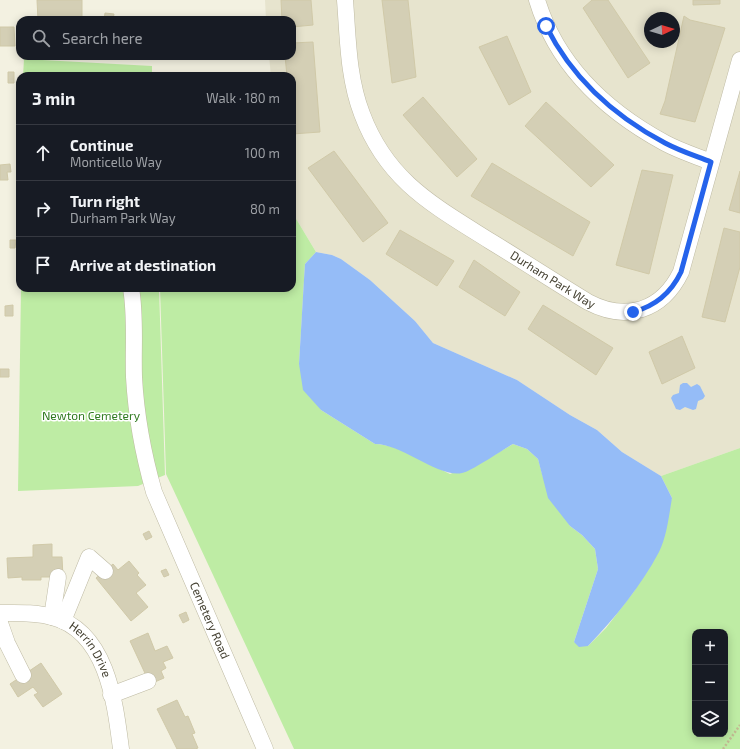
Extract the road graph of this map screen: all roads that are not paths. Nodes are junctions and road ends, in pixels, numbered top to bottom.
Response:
1 (345, 0) edge
2 (537, 0) edge
3 (740, 60) edge
4 (711, 162) junction
5 (132, 292) edge
6 (105, 571) dead end
7 (58, 577) dead end
8 (0, 613) edge
9 (58, 619) junction
10 (0, 623) edge
11 (23, 676) dead end
12 (148, 681) dead end
13 (111, 695) junction
14 (121, 749) edge
15 (265, 749) edge

1 - 4 street, Durham Park Way
2 - 4 street
3 - 4 street, Durham Park Way
5 - 15 street, Cemetery Road
6 - 9 street
7 - 9 street
8 - 9 street, Herrin Drive
9 - 13 street, Herrin Drive
10 - 11 street
12 - 13 street
13 - 14 street, Herrin Drive

